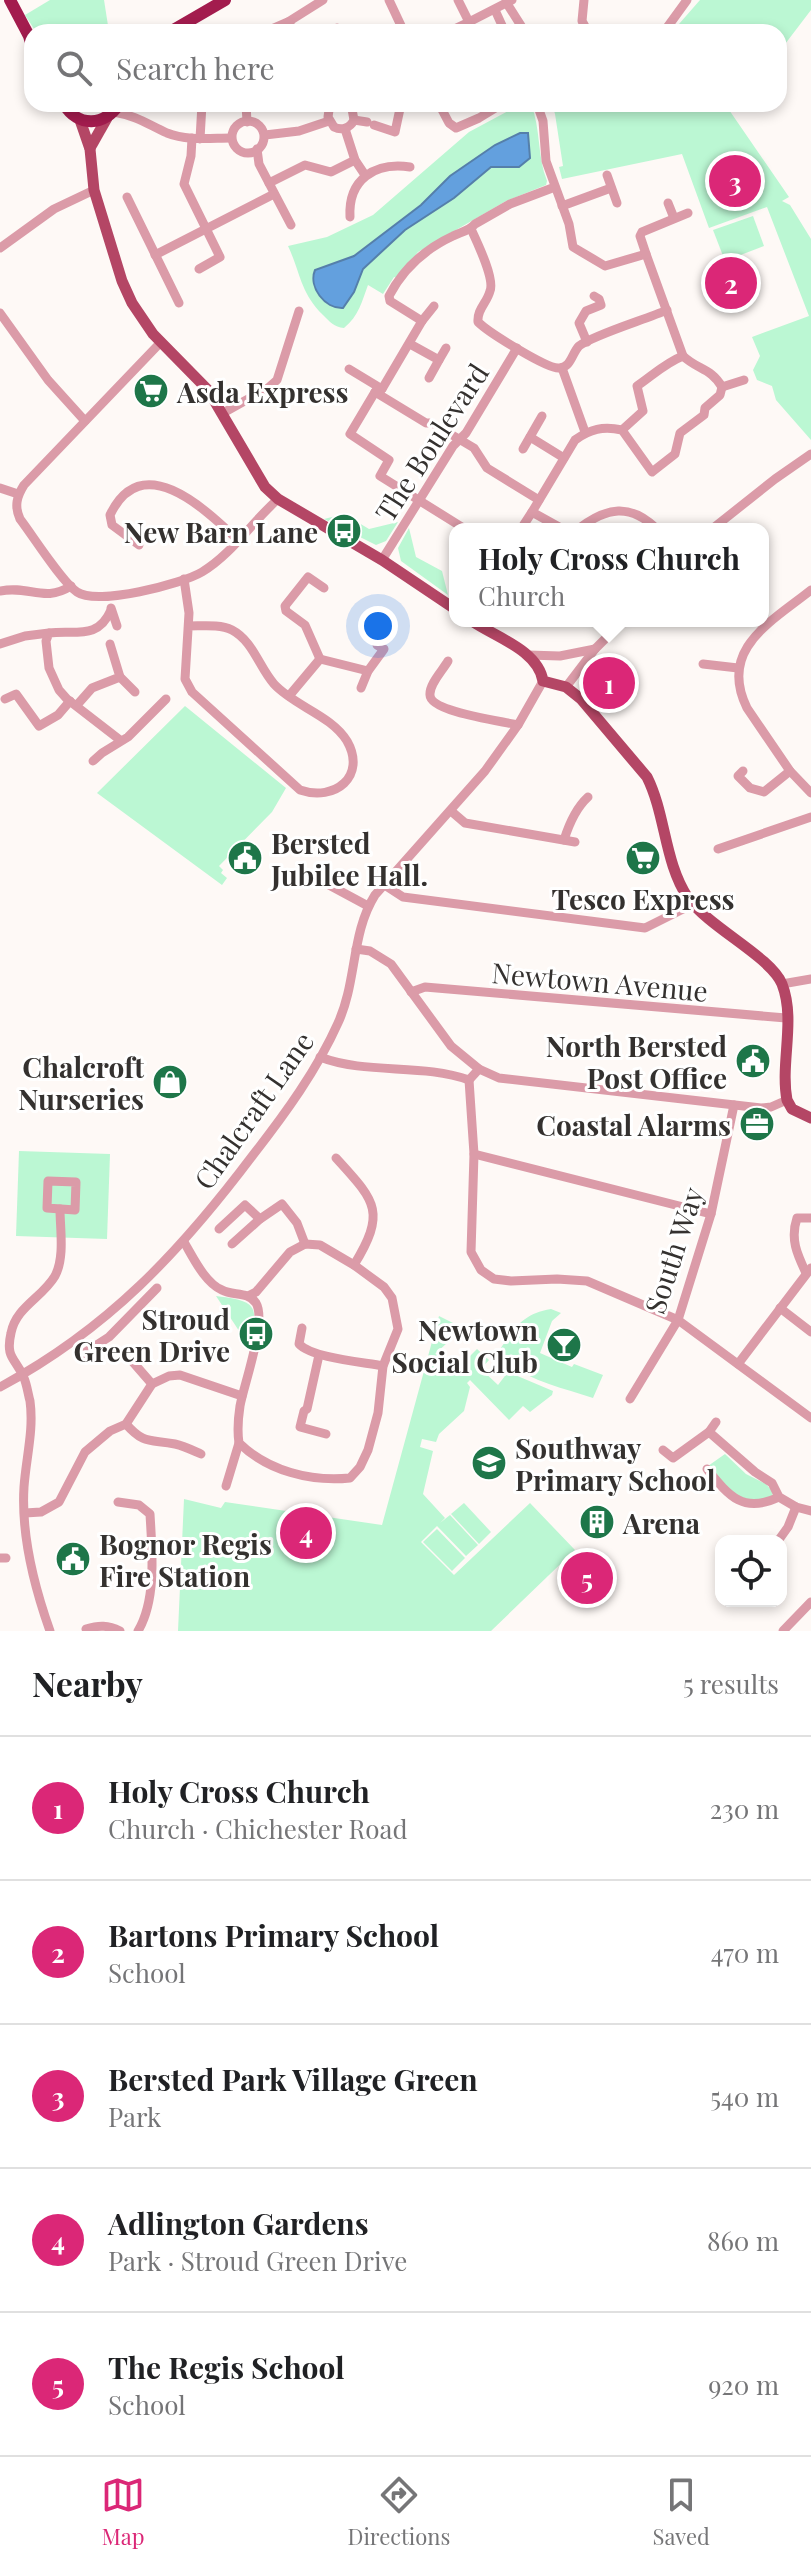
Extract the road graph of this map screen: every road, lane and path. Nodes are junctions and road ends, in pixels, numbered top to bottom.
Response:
1 (10, 0) edge
2 (225, 0) edge
3 (323, 0) edge
4 (389, 0) edge
5 (458, 0) edge
6 (584, 0) edge
7 (687, 0) edge
8 (509, 1) edge
9 (495, 10) junction
10 (288, 22) joint
11 (184, 24) edge
12 (283, 24) edge
13 (400, 24) edge
14 (468, 24) edge
15 (472, 24) edge
16 (501, 24) edge
17 (521, 24) edge
18 (584, 24) edge
19 (670, 24) edge
20 (24, 27) edge
21 (70, 112) edge
22 (111, 112) edge
23 (112, 112) edge
24 (117, 112) edge
25 (135, 112) edge
26 (201, 112) edge
27 (246, 112) edge
28 (329, 112) edge
29 (353, 112) edge
30 (399, 112) edge
31 (443, 112) edge
32 (489, 112) edge
33 (540, 112) edge
34 (140, 118) junction
35 (80, 120) junction
36 (354, 120) junction
37 (329, 121) junction
38 (247, 122) junction
39 (345, 129) junction
40 (265, 135) junction
41 (196, 138) junction
42 (231, 138) junction
43 (90, 149) junction
44 (257, 149) junction
45 (355, 160) junction
46 (410, 167) dead end
47 (365, 175) junction
48 (607, 175) dead end
49 (269, 183) junction
50 (555, 187) junction
51 (611, 188) junction
52 (94, 190) junction
53 (274, 194) junction
54 (127, 197) dead end
55 (617, 203) dead end
56 (668, 203) dead end
57 (562, 206) junction
58 (688, 213) dead end
59 (350, 217) dead end
60 (674, 218) junction
61 (291, 225) dead end
62 (206, 229) junction
63 (471, 229) junction
64 (0, 248) edge
65 (646, 254) junction
66 (155, 255) junction
67 (199, 269) dead end
68 (594, 296) dead end
69 (181, 299) dead end
70 (434, 306) dead end
71 (667, 310) junction
72 (299, 311) dead end
73 (0, 313) edge
74 (422, 321) junction
75 (161, 342) junction
76 (587, 342) junction
77 (410, 344) junction
78 (446, 348) dead end
79 (517, 348) junction
80 (683, 356) junction
81 (439, 360) junction
82 (562, 368) junction
83 (349, 369) dead end
84 (429, 378) dead end
85 (744, 380) dead end
86 (722, 387) junction
87 (379, 390) junction
88 (223, 413) junction
89 (542, 416) dead end
90 (85, 421) junction
91 (622, 430) junction
92 (585, 432) junction
93 (530, 437) junction
94 (460, 439) junction
95 (523, 449) dead end
96 (811, 454) edge
97 (564, 458) junction
98 (0, 488) edge
99 (18, 494) junction
100 (278, 499) junction
101 (539, 500) junction
102 (419, 501) junction
103 (532, 512) junction
104 (455, 523) edge
105 (525, 523) edge
106 (552, 523) edge
107 (588, 523) edge
108 (650, 523) edge
109 (720, 523) edge
110 (238, 540) junction
111 (139, 545) dead end
112 (382, 560) junction
113 (184, 579) junction
114 (71, 586) junction
115 (324, 588) dead end
116 (811, 590) edge
117 (0, 591) edge
118 (110, 596) junction
119 (449, 605) edge
120 (111, 610) junction
121 (769, 624) edge
122 (117, 626) dead end
123 (189, 626) junction
124 (482, 627) edge
125 (617, 627) edge
126 (765, 627) edge
127 (49, 633) junction
128 (0, 644) edge
129 (110, 644) dead end
130 (377, 645) dead end
131 (595, 649) junction
132 (528, 655) junction
133 (320, 659) junction
134 (448, 661) dead end
135 (703, 664) dead end
136 (738, 668) junction
137 (368, 671) junction
138 (120, 677) junction
139 (543, 681) junction
140 (566, 687) junction
141 (361, 688) dead end
142 (135, 692) dead end
143 (289, 696) junction
144 (5, 699) dead end
145 (166, 699) dead end
146 (74, 703) junction
147 (518, 725) junction
148 (120, 740) junction
149 (93, 761) dead end
150 (743, 771) dead end
151 (790, 771) junction
152 (811, 793) edge
153 (588, 797) dead end
154 (451, 811) junction
155 (811, 817) edge
156 (718, 849) dead end
157 (383, 884) junction
158 (329, 885) dead end
159 (693, 904) junction
160 (368, 906) junction
161 (356, 949) junction
162 (811, 979) edge
163 (782, 984) junction
164 (411, 992) junction
165 (786, 1018) junction
166 (320, 1057) junction
167 (464, 1058) junction
168 (479, 1069) junction
169 (454, 1072) junction
170 (469, 1080) junction
171 (787, 1100) junction
172 (734, 1105) junction
173 (811, 1118) edge
174 (474, 1154) junction
175 (336, 1158) dead end
176 (60, 1209) dead end
177 (711, 1214) junction
178 (811, 1218) edge
179 (260, 1219) junction
180 (219, 1229) dead end
181 (184, 1242) junction
182 (232, 1244) dead end
183 (305, 1244) junction
184 (354, 1265) junction
185 (808, 1270) edge
186 (157, 1288) dead end
187 (248, 1296) junction
188 (780, 1308) junction
189 (678, 1320) junction
190 (98, 1323) junction
191 (302, 1328) dead end
192 (811, 1332) edge
193 (109, 1337) junction
194 (319, 1355) junction
195 (78, 1357) dead end
196 (132, 1361) dead end
197 (738, 1364) junction
198 (383, 1366) junction
199 (23, 1374) junction
200 (152, 1384) junction
201 (0, 1387) edge
202 (242, 1396) junction
203 (630, 1399) dead end
204 (811, 1418) edge
205 (716, 1422) dead end
206 (126, 1424) junction
207 (709, 1432) junction
208 (326, 1434) dead end
209 (239, 1443) junction
210 (663, 1450) dead end
211 (201, 1454) dead end
212 (707, 1469) dead end
213 (226, 1486) dead end
214 (779, 1497) junction
215 (118, 1502) dead end
216 (130, 1503) junction
217 (796, 1507) junction
218 (811, 1511) edge
219 (25, 1513) junction
220 (129, 1514) dead end
221 (786, 1535) edge
222 (811, 1602) edge
223 (802, 1610) junction
224 (811, 1618) edge
225 (89, 1625) dead end
226 (50, 1631) edge
227 (120, 1631) edge
228 (138, 1631) edge
229 (783, 1631) edge

1 - 20 highway
2 - 11 highway
3 - 10 street
4 - 13 street
5 - 14 street
6 - 18 street
7 - 19 street
8 - 9 street
8 - 17 street
9 - 15 street
9 - 16 street
10 - 12 street
21 - 35 highway
22 - 35 highway
23 - 43 main road
24 - 34 street
25 - 34 street
26 - 41 street
27 - 38 street
28 - 37 street
29 - 36 street
30 - 36 street
31 - 32 street
33 - 50 street
34 - 41 street
35 - 43 main road
36 - 39 street
37 - 39 street
37 - 40 street
38 - 40 street
38 - 42 street
39 - 45 street
40 - 44 street
41 - 42 street
41 - 62 street
42 - 44 street
43 - 52 main road
44 - 49 street
45 - 47 street
45 - 49 street
46 - 47 street
47 - 59 street
48 - 51 street
49 - 53 street
50 - 57 street
50 - 63 street
51 - 55 street
51 - 57 street
52 - 64 street
52 - 75 main road
53 - 61 street
53 - 62 street
54 - 66 street
56 - 60 street
57 - 65 street
58 - 60 street
60 - 65 street
62 - 66 street
62 - 67 street
63 - 74 street
63 - 79 street
65 - 71 street
66 - 69 street
68 - 76 street
70 - 74 street
71 - 76 street
71 - 80 street
72 - 88 street
73 - 90 street
74 - 77 street
75 - 88 main road
75 - 90 street
76 - 82 street
77 - 81 street
77 - 87 street
78 - 81 street
79 - 82 street
79 - 94 street, The Boulevard
80 - 86 street
80 - 91 street
81 - 84 street
82 - 92 street
83 - 87 street
85 - 86 street
86 - 91 street
87 - 94 street
87 - 102 street
88 - 100 main road
89 - 93 street
90 - 99 street
91 - 92 street
92 - 97 street
93 - 95 street
93 - 97 street
94 - 101 street
94 - 102 street, The Boulevard
96 - 109 street
97 - 101 street
98 - 99 street
99 - 114 street
100 - 110 street
100 - 112 main road
101 - 103 street
102 - 104 street
102 - 112 street, The Boulevard
103 - 105 street
103 - 106 street
107 - 108 street
110 - 111 street
110 - 113 street
112 - 119 main road
113 - 118 street
113 - 123 street
114 - 117 street
114 - 118 street
115 - 133 street
116 - 121 street
118 - 120 street
120 - 122 street
120 - 127 street
123 - 143 street
123 - 143 street
124 - 132 main road
125 - 131 street
126 - 136 street
127 - 128 street
127 - 146 street
129 - 138 street
130 - 137 street
131 - 132 street
131 - 140 street
132 - 139 main road
133 - 137 street
133 - 143 street
134 - 147 street
135 - 136 street
136 - 151 street
137 - 141 street
138 - 142 street
138 - 146 street
139 - 140 main road
139 - 147 street, Chalcraft Lane
140 - 159 main road
144 - 146 street
145 - 148 street
146 - 148 street
147 - 154 street, Chalcraft Lane
148 - 149 street
150 - 151 street
151 - 152 street
153 - 154 street
154 - 157 street, Chalcraft Lane
155 - 156 street
157 - 159 street
157 - 160 street, Chalcraft Lane
158 - 160 street
159 - 163 main road
160 - 161 street, Chalcraft Lane
161 - 164 street
161 - 166 street, Chalcraft Lane
162 - 163 street
163 - 165 main road
164 - 165 street, Newtown Avenue
164 - 167 street
165 - 171 main road
166 - 169 street
166 - 181 street, Chalcraft Lane
167 - 168 street
167 - 169 street
168 - 170 street
168 - 172 street
169 - 170 street
170 - 174 street
171 - 172 street
171 - 173 main road
172 - 177 street, South Way
174 - 177 street
174 - 189 street
175 - 184 street
176 - 199 street
177 - 189 street, South Way
178 - 185 street
179 - 180 street
179 - 182 street
179 - 183 street
181 - 187 street
181 - 190 street, Chalcraft Lane
183 - 184 street
183 - 187 street
184 - 198 street
185 - 188 street
186 - 193 street
187 - 202 street
188 - 192 street
188 - 197 street
189 - 197 street
189 - 203 street, South Way
190 - 193 street
190 - 199 street, Chalcraft Lane
191 - 194 street
193 - 195 street
194 - 198 street
194 - 208 street
196 - 200 street
197 - 204 street
198 - 209 street
199 - 201 street, Chalcraft Lane
199 - 219 street
200 - 202 street
200 - 206 street
202 - 209 street
205 - 207 street
206 - 211 street
206 - 219 street
207 - 210 street
207 - 214 street
209 - 213 street
212 - 214 street
214 - 217 street
215 - 216 street
216 - 220 street
216 - 228 street
217 - 218 street
217 - 221 street
219 - 226 street
222 - 223 street
223 - 224 street
223 - 229 street
225 - 227 street

